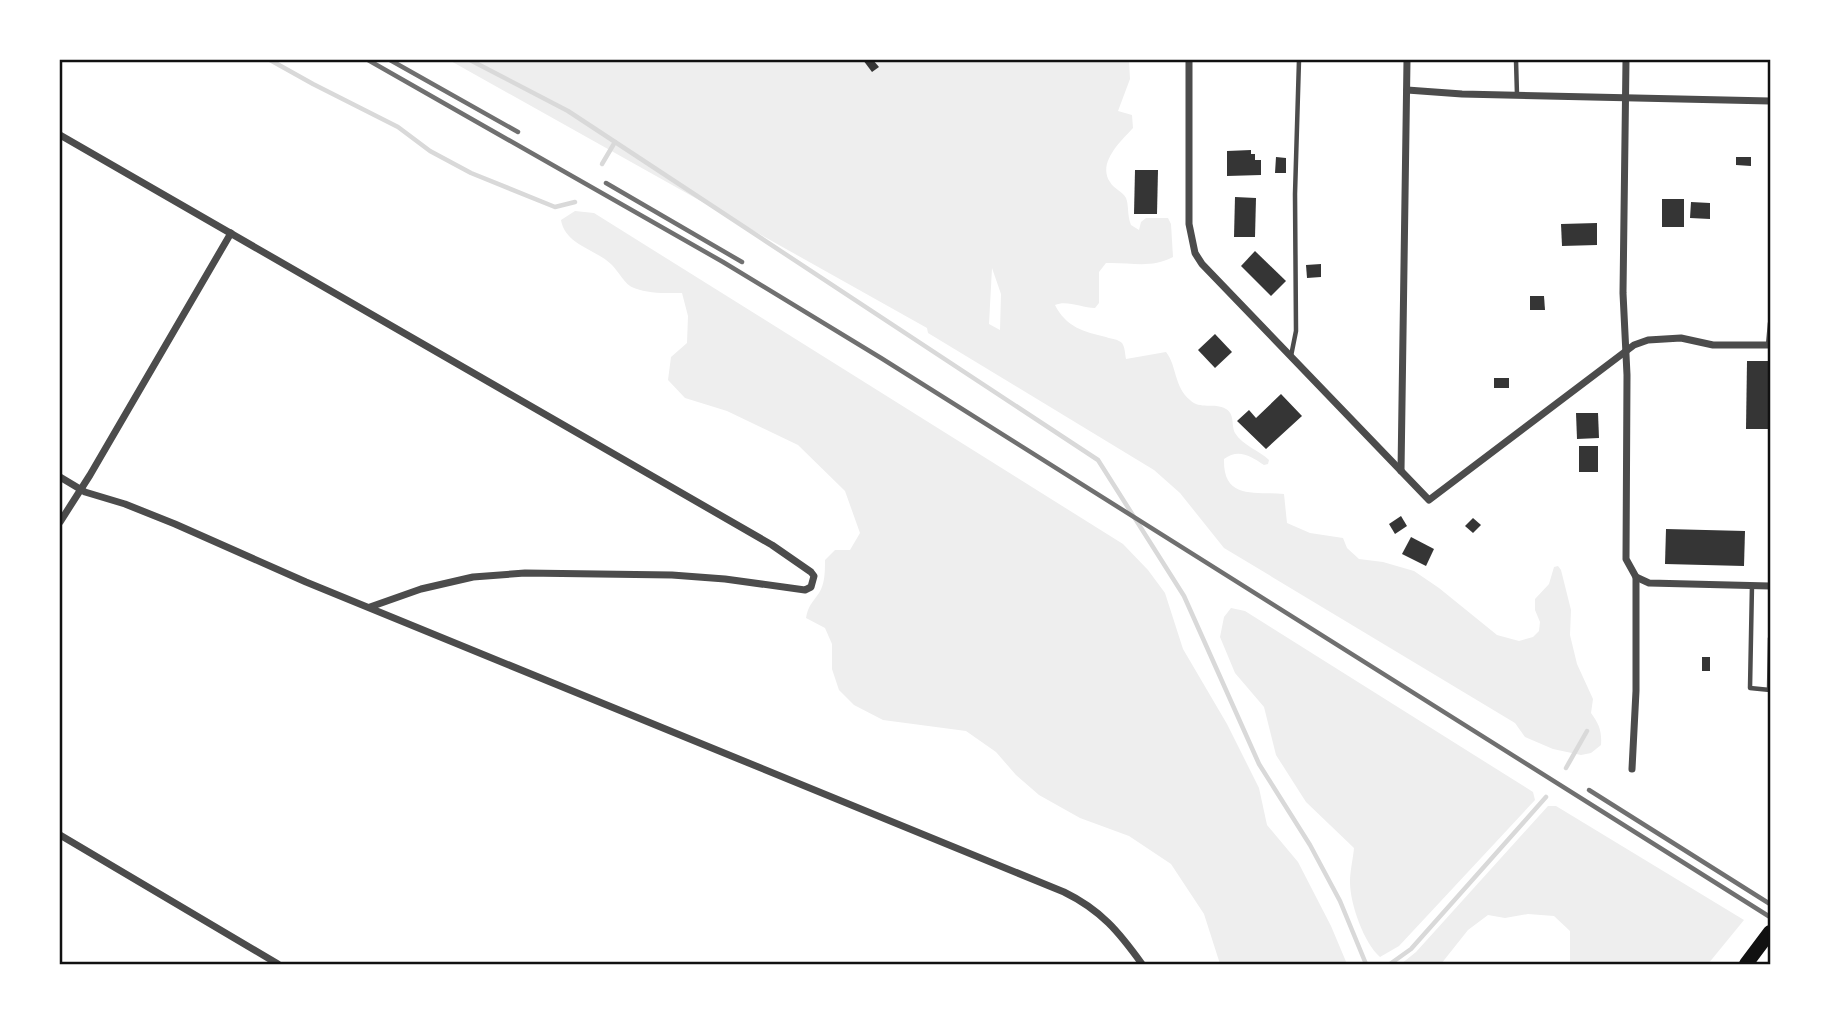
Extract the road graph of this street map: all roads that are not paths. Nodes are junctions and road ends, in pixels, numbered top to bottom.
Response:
1 (1189, 60) edge
2 (1299, 60) edge
3 (1407, 60) edge
4 (1516, 60) edge
5 (1626, 60) edge
6 (1407, 90) junction
7 (1517, 95) junction
8 (1625, 96) junction
9 (1770, 101) edge
10 (60, 135) edge
11 (231, 233) junction
12 (1770, 323) edge
13 (1769, 345) edge
14 (1626, 349) junction
15 (1291, 357) junction
16 (1402, 471) junction
17 (60, 477) edge
18 (80, 490) junction
19 (60, 522) edge
20 (1636, 577) junction
21 (1752, 585) junction
22 (1770, 586) edge
23 (370, 607) junction
24 (1770, 638) edge
25 (1770, 690) edge
26 (1632, 769) dead end
27 (60, 835) edge
28 (1770, 932) edge
29 (278, 964) edge
30 (1142, 964) edge
31 (1746, 964) edge

1 - 15 street
2 - 15 lane
3 - 6 street
4 - 7 lane
5 - 8 street
6 - 7 street
6 - 16 street
7 - 8 street
8 - 9 street
8 - 14 street
10 - 11 street
11 - 18 street
11 - 23 street
12 - 13 lane
13 - 14 street
14 - 16 street
14 - 20 street
15 - 16 street
17 - 18 street
18 - 19 street
18 - 23 street
20 - 21 street
20 - 26 street
21 - 22 street
21 - 25 lane
23 - 30 street
24 - 25 lane
27 - 29 street
28 - 31 main road

